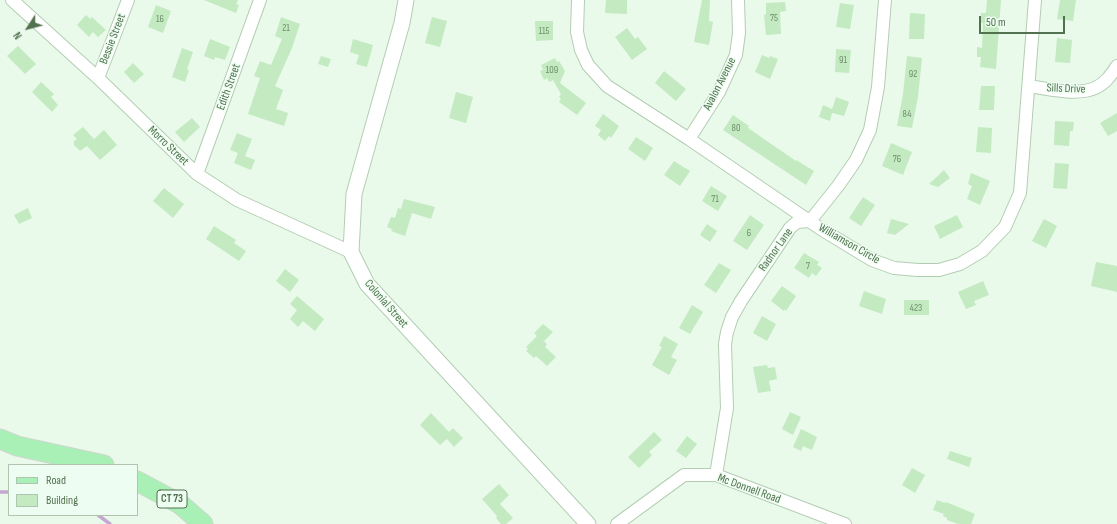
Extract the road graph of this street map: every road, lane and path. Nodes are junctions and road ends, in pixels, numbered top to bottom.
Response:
1 (12, 0) edge
2 (128, 0) edge
3 (260, 0) edge
4 (406, 0) edge
5 (578, 0) edge
6 (738, 0) edge
7 (885, 0) edge
8 (1035, 0) edge
9 (1117, 66) edge
10 (98, 78) junction
11 (1029, 86) junction
12 (689, 139) junction
13 (197, 174) junction
14 (810, 221) junction
15 (351, 252) junction
16 (0, 439) edge
17 (99, 464) edge
18 (716, 476) junction
19 (138, 482) edge
20 (203, 524) edge
21 (588, 524) edge
22 (617, 524) edge
23 (845, 524) edge

1 - 10 street, Morro Street
2 - 10 street, Bessie Street
3 - 13 street, Edith Street
4 - 15 street, Colonial Street
5 - 12 street, Williamson Circle
6 - 12 street, Avalon Avenue
7 - 14 street
8 - 11 street, Williamson Circle
9 - 11 street, Sills Drive
10 - 13 street, Morro Street
11 - 14 street, Williamson Circle
12 - 14 street, Williamson Circle
13 - 15 street, Morro Street
14 - 18 street, Radnor Lane
15 - 21 street, Colonial Street
16 - 17 main road
18 - 22 street, Mc Donnell Road
18 - 23 street, Mc Donnell Road
19 - 20 main road, CT 73

